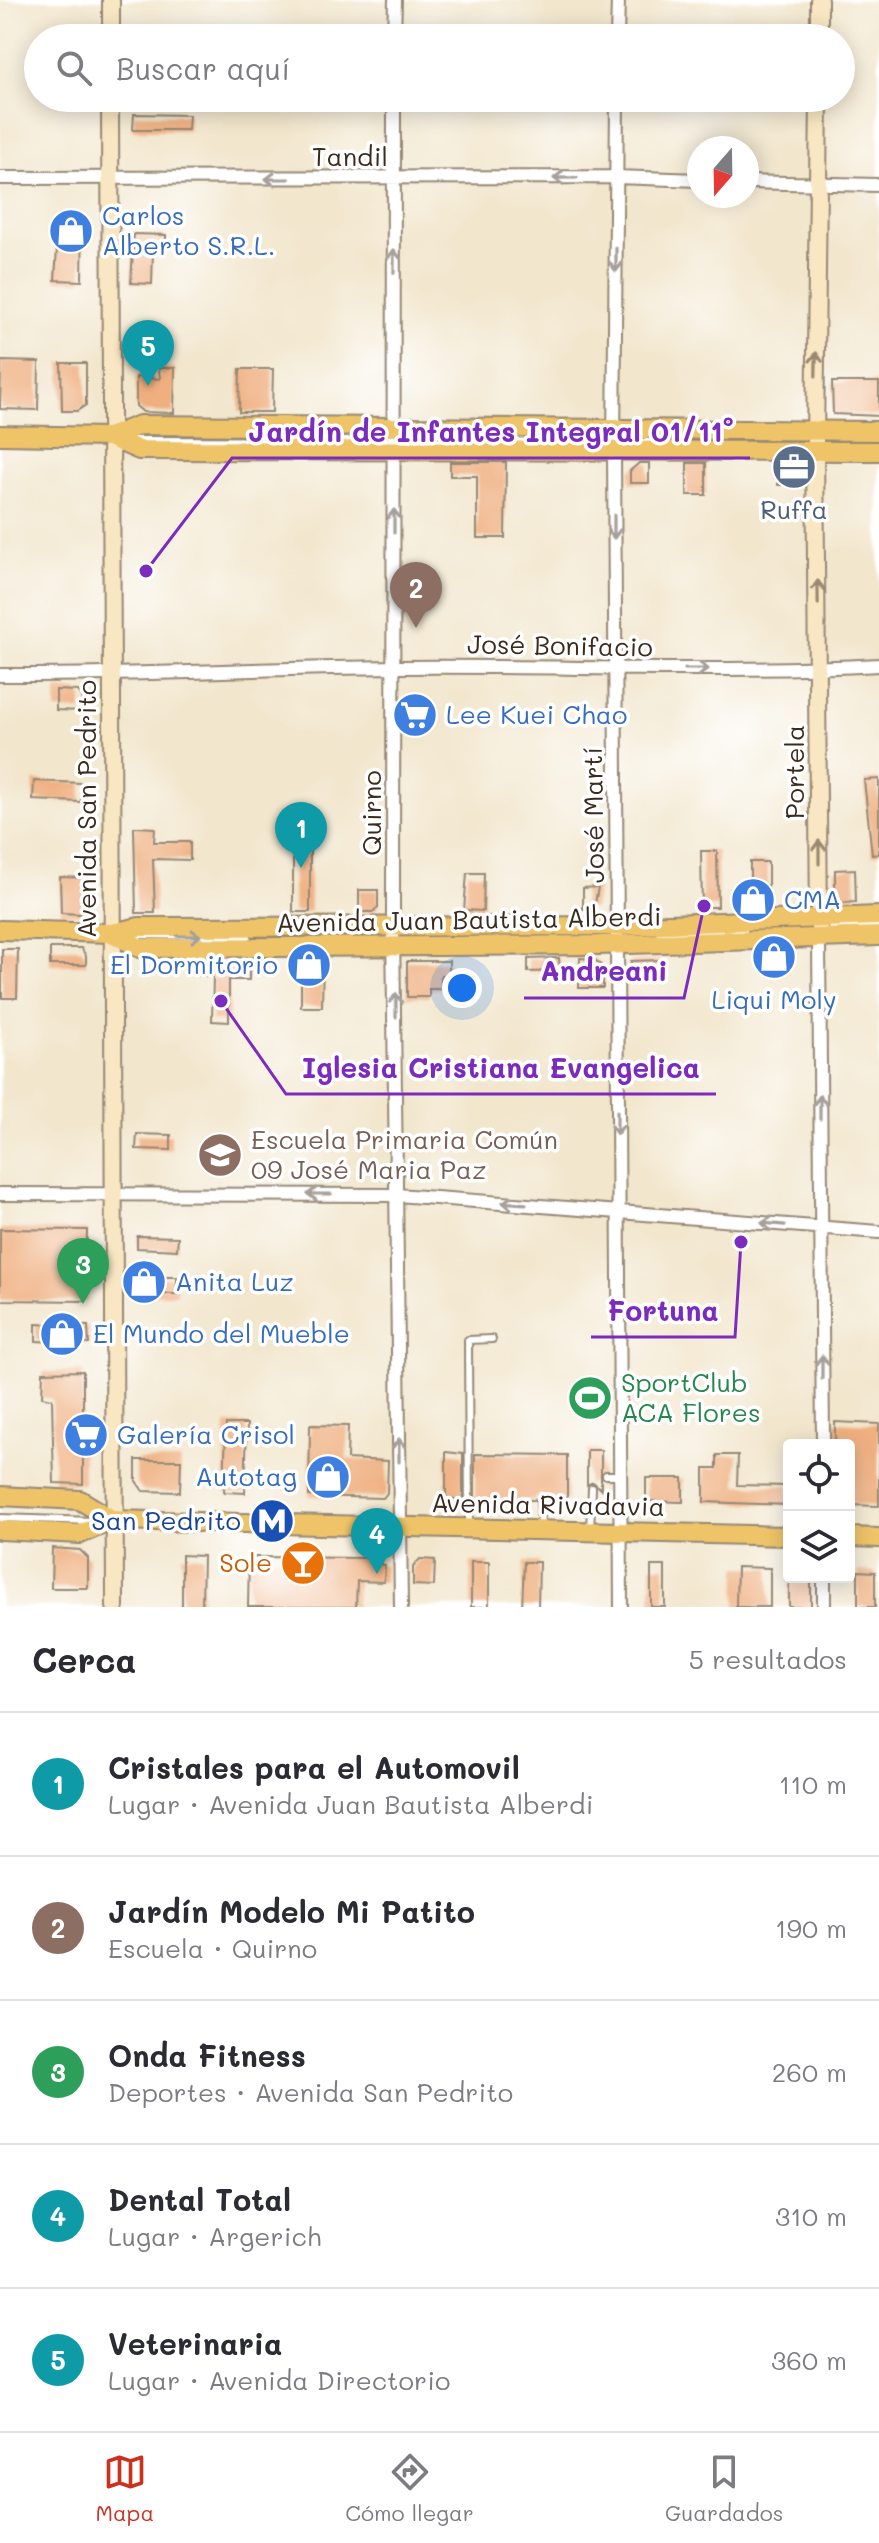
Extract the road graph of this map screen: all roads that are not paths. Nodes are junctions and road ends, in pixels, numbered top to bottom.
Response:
1 (111, 0) edge
2 (395, 0) edge
3 (618, 0) edge
4 (819, 0) edge
5 (111, 24) edge
6 (394, 24) edge
7 (617, 24) edge
8 (819, 24) edge
9 (110, 112) edge
10 (394, 112) edge
11 (617, 112) edge
12 (819, 112) edge
13 (616, 177) junction
14 (0, 178) edge
15 (110, 179) junction
16 (394, 179) junction
17 (687, 180) edge
18 (759, 182) edge
19 (819, 185) junction
20 (879, 185) edge
21 (879, 431) edge
22 (0, 435) edge
23 (109, 437) junction
24 (393, 440) junction
25 (614, 440) junction
26 (816, 442) junction
27 (879, 442) edge
28 (879, 451) edge
29 (879, 665) edge
30 (395, 667) junction
31 (819, 668) junction
32 (615, 670) junction
33 (0, 675) edge
34 (110, 676) junction
35 (879, 916) edge
36 (879, 926) edge
37 (0, 930) edge
38 (819, 930) junction
39 (112, 933) junction
40 (618, 935) junction
41 (394, 936) junction
42 (879, 936) edge
43 (111, 1193) junction
44 (0, 1194) edge
45 (397, 1195) junction
46 (617, 1210) junction
47 (821, 1228) junction
48 (879, 1232) edge
49 (492, 1339) dead end
50 (823, 1439) edge
51 (592, 1488) dead end
52 (0, 1496) edge
53 (540, 1500) dead end
54 (0, 1518) edge
55 (113, 1520) junction
56 (400, 1528) junction
57 (469, 1529) junction
58 (0, 1530) edge
59 (541, 1531) junction
60 (590, 1531) junction
61 (620, 1532) junction
62 (783, 1536) edge
63 (855, 1537) edge
64 (879, 1538) edge
65 (824, 1583) edge
66 (115, 1607) edge
67 (401, 1607) edge
68 (621, 1607) edge
69 (824, 1607) edge

1 - 5 main road
2 - 6 street
3 - 7 street
4 - 8 main road
9 - 15 main road, Avenida San Pedrito
10 - 16 street, Quirno
11 - 13 street, José Martí
12 - 19 main road, Portela
13 -> 16 street, Tandil
13 - 17 street, Tandil
13 -> 25 street, José Martí
14 - 15 street, Tandil
16 -> 15 street, Tandil
15 - 23 main road, Avenida San Pedrito
24 -> 16 street, Quirno
18 - 19 street
19 - 20 street
26 -> 19 main road, Portela
21 - 26 main road
22 - 23 main road
23 - 24 main road
23 - 34 main road, Avenida San Pedrito
24 - 25 main road
30 -> 24 street, Quirno
25 - 26 main road
25 - 26 main road
25 -> 32 street, José Martí
26 - 27 lane
26 - 28 main road
31 -> 26 main road, Portela
29 - 31 street, José Bonifacio
30 - 32 street, José Bonifacio
30 - 34 street, José Bonifacio
30 - 41 street, Quirno
32 -> 31 street, José Bonifacio
38 -> 31 main road, Portela
32 - 40 street, José Martí
33 - 34 street, José Bonifacio
34 - 39 main road, Avenida San Pedrito
35 - 38 main road, Avenida Juan Bautista Alberdi
36 - 38 lane
37 - 39 main road, Avenida Juan Bautista Alberdi
38 - 40 main road, Avenida Juan Bautista Alberdi
38 - 42 main road, Avenida Juan Bautista Alberdi
47 -> 38 street, Portela
39 -> 41 main road, Avenida Juan Bautista Alberdi
39 - 43 main road, Avenida San Pedrito
40 - 41 main road, Avenida Juan Bautista Alberdi
40 -> 46 street, José Martí
45 -> 41 street, Quirno
43 - 44 street
45 -> 43 street
43 - 55 main road, Avenida San Pedrito
46 -> 45 street
56 -> 45 street, Quirno
47 -> 46 street
46 - 61 street, José Martí
47 - 48 street
50 -> 47 street, Portela
49 - 57 lane
51 - 60 lane
52 - 55 main road, Avenida Rivadavia
53 - 59 lane
54 - 55 lane
55 - 56 main road, Avenida Rivadavia
55 - 58 main road, Avenida Rivadavia
55 - 66 main road, Avenida San Pedrito
56 - 57 main road, Avenida Rivadavia
56 - 67 street, Quirno
57 - 59 main road, Avenida Rivadavia
59 - 60 main road, Avenida Rivadavia
60 - 61 main road, Avenida Rivadavia
61 - 62 main road, Avenida Rivadavia
61 - 68 street, José Martí
63 - 64 main road
65 - 69 street

